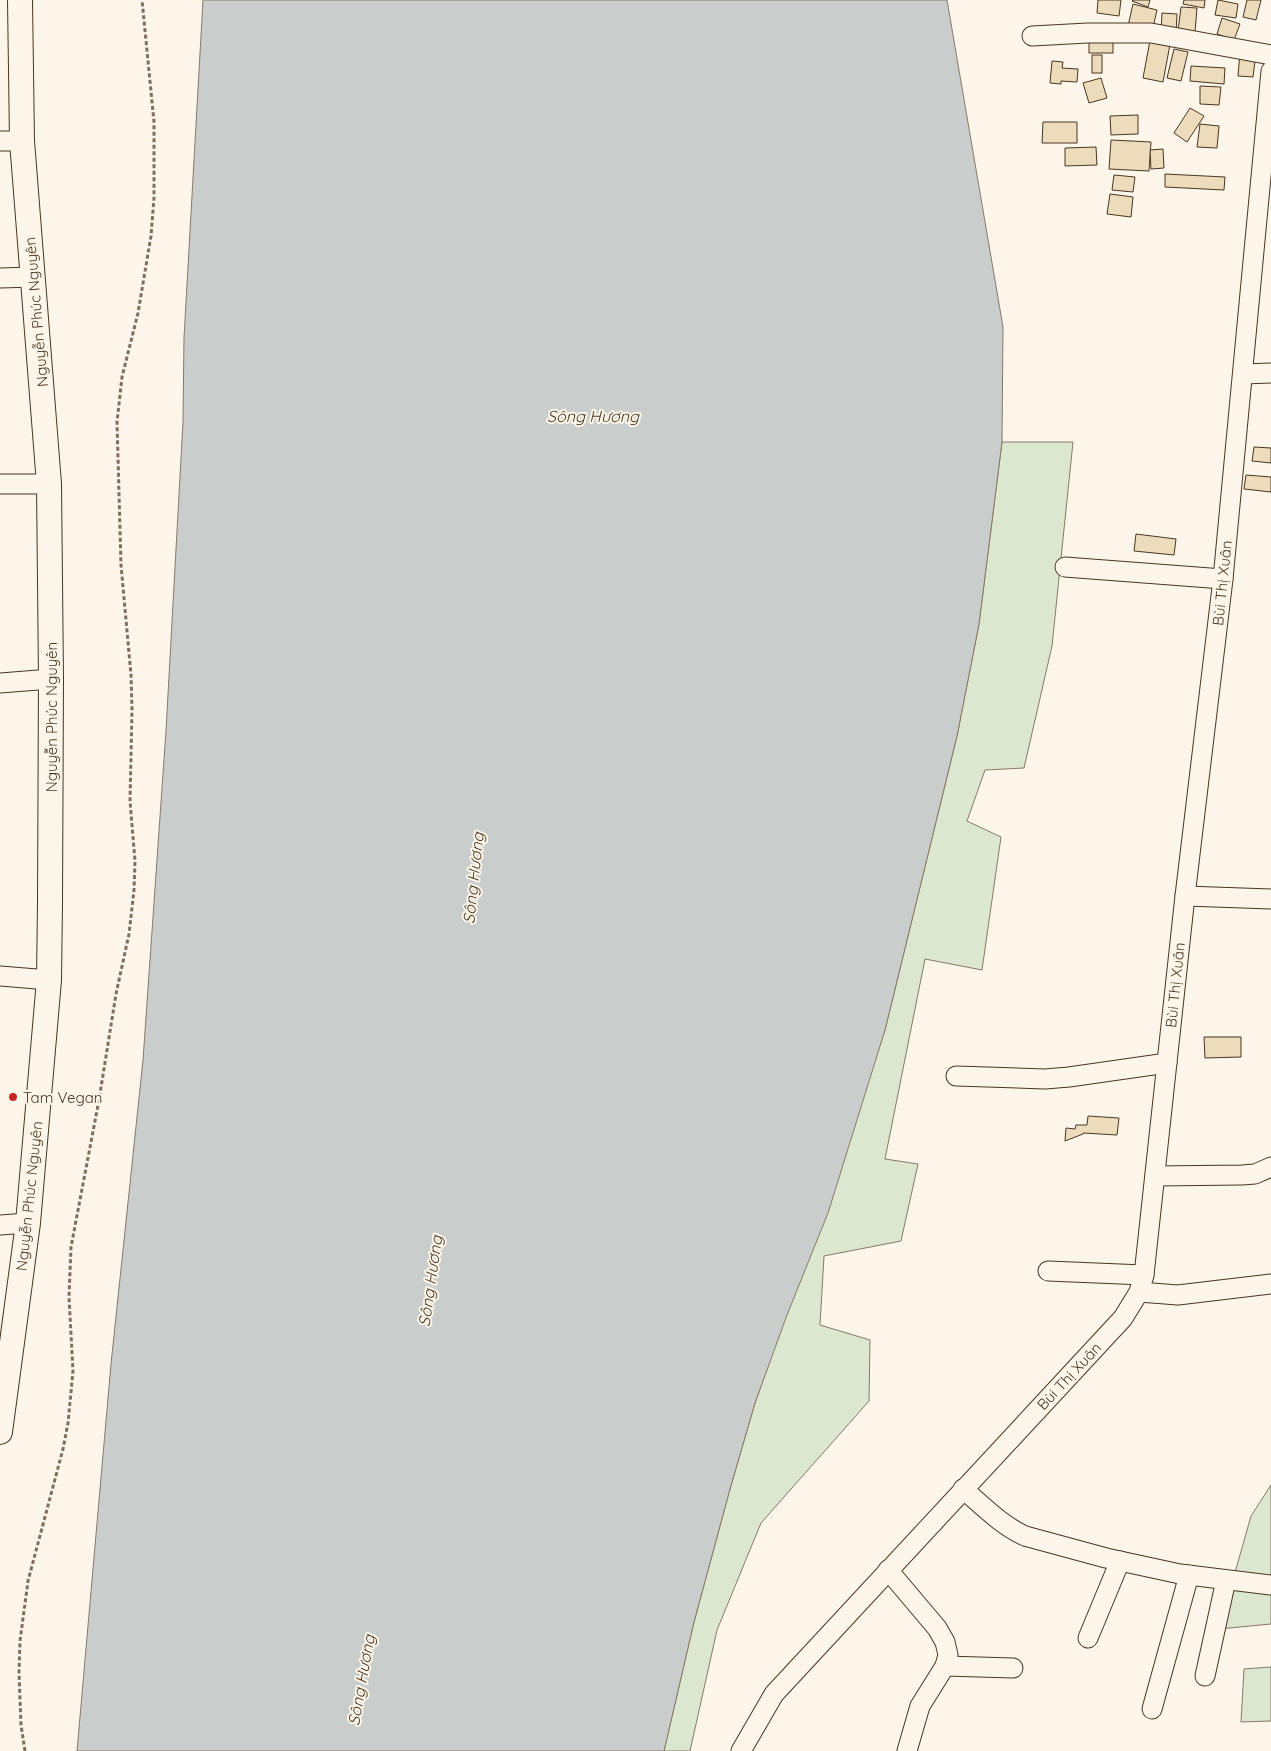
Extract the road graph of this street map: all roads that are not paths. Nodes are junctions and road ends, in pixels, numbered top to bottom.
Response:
1 (20, 0) edge
2 (1032, 36) dead end
3 (1271, 55) edge
4 (1271, 71) edge
5 (1269, 112) edge
6 (11, 141) edge
7 (33, 276) junction
8 (0, 278) edge
9 (1243, 374) junction
10 (1271, 374) edge
11 (0, 484) edge
12 (49, 484) junction
13 (1065, 567) dead end
14 (1223, 579) junction
15 (51, 679) junction
16 (0, 683) edge
17 (1185, 896) junction
18 (1271, 899) edge
19 (0, 976) edge
20 (49, 980) junction
21 (1167, 1063) junction
22 (956, 1076) dead end
23 (1271, 1167) edge
24 (1155, 1176) junction
25 (28, 1223) junction
26 (0, 1225) edge
27 (1048, 1271) dead end
28 (1142, 1283) junction
29 (1271, 1284) edge
30 (0, 1432) edge
31 (964, 1489) junction
32 (1120, 1561) junction
33 (888, 1570) junction
34 (1189, 1575) junction
35 (1226, 1580) junction
36 (1271, 1585) edge
37 (1088, 1638) dead end
38 (945, 1666) junction
39 (1013, 1668) dead end
40 (1205, 1676) dead end
41 (1152, 1709) dead end
42 (741, 1751) edge
43 (907, 1751) edge

1 - 6 main road, Nguyễn Phúc Nguyên
2 - 3 street
4 - 5 street, Bùi Thị Xuân
5 - 9 street, Bùi Thị Xuân
6 - 7 main road, Nguyễn Phúc Nguyên
7 - 8 street
7 - 12 main road, Nguyễn Phúc Nguyên
9 - 10 street
9 - 14 street, Bùi Thị Xuân
11 - 12 street
12 - 15 main road, Nguyễn Phúc Nguyên
13 - 14 street
14 - 17 street, Bùi Thị Xuân
15 - 16 street
15 - 20 main road, Nguyễn Phúc Nguyên
17 - 18 street
17 - 21 street, Bùi Thị Xuân
19 - 20 street
20 - 25 main road, Nguyễn Phúc Nguyên
21 - 22 street
21 - 24 street, Bùi Thị Xuân
23 - 24 street
24 - 28 street, Bùi Thị Xuân
25 - 26 street
25 - 30 main road, Nguyễn Phúc Nguyên
27 - 28 street
28 - 29 street
28 - 31 street, Bùi Thị Xuân
31 - 32 street
31 - 33 street, Bùi Thị Xuân
32 - 34 street
32 - 37 street
33 - 38 street
33 - 42 street, Bùi Thị Xuân
34 - 35 street
34 - 41 street
35 - 36 street
35 - 40 street
38 - 39 street
38 - 43 street

